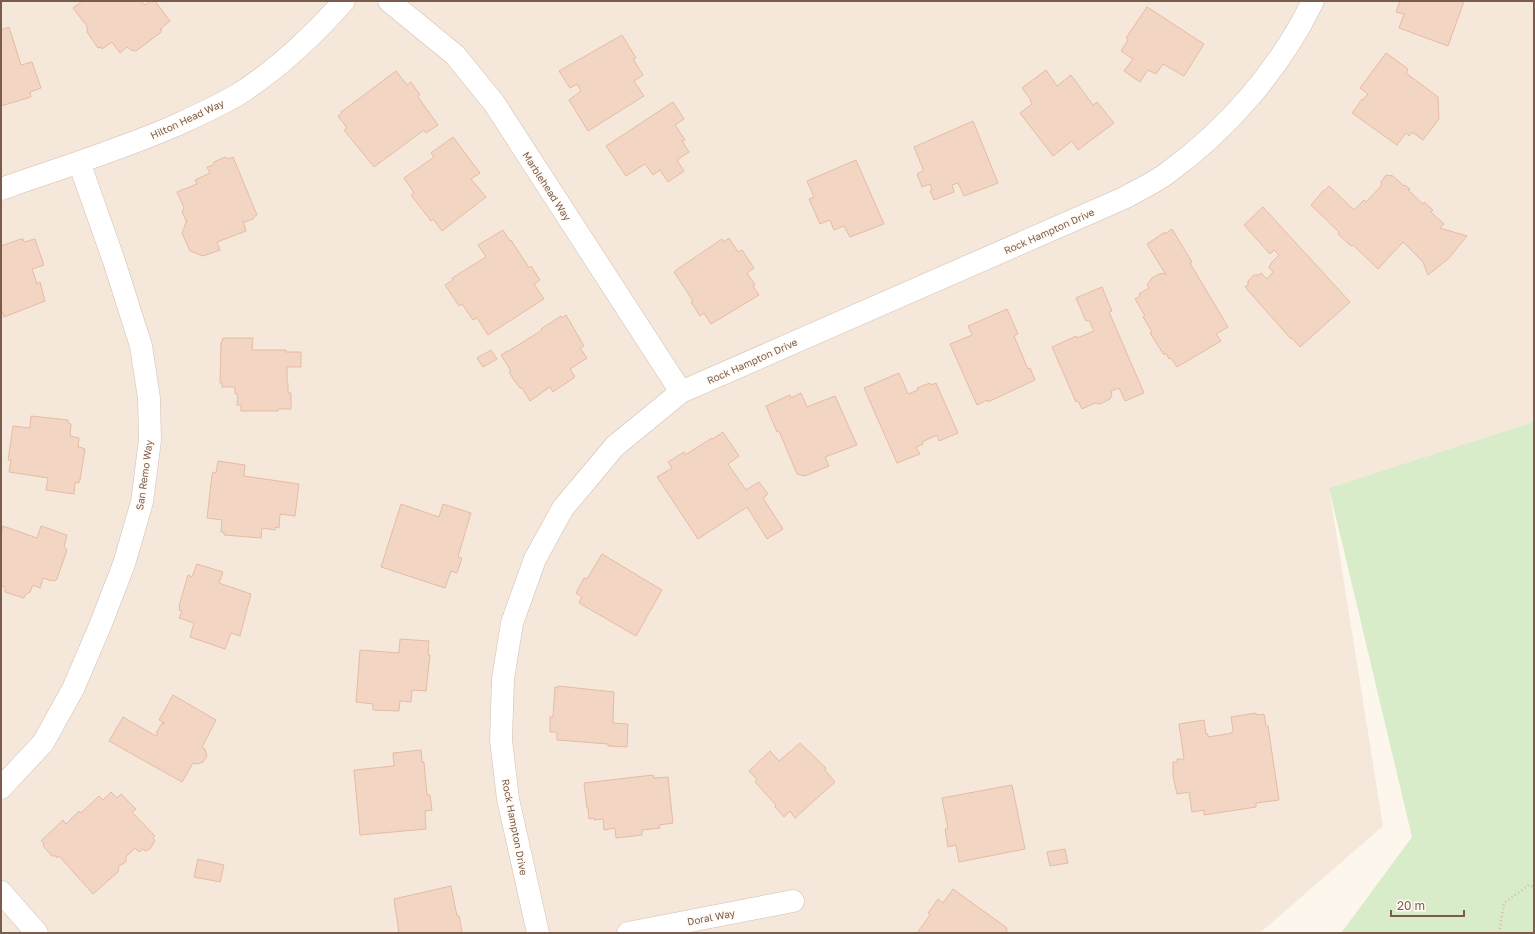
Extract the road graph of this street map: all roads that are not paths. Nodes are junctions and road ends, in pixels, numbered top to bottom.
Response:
1 (344, 1) edge
2 (389, 1) edge
3 (1313, 1) edge
4 (79, 162) junction
5 (1, 189) edge
6 (681, 392) junction
7 (1, 788) edge
8 (1, 892) edge
9 (793, 901) dead end
10 (37, 933) edge
11 (538, 933) edge
12 (628, 933) edge

1 - 4 street, Hilton Head Way
2 - 6 street, Marblehead Way
3 - 6 street, Rock Hampton Drive
4 - 5 street, Hilton Head Way
4 - 7 street, San Remo Way
6 - 11 street, Rock Hampton Drive
8 - 10 street
9 - 12 street, Doral Way

